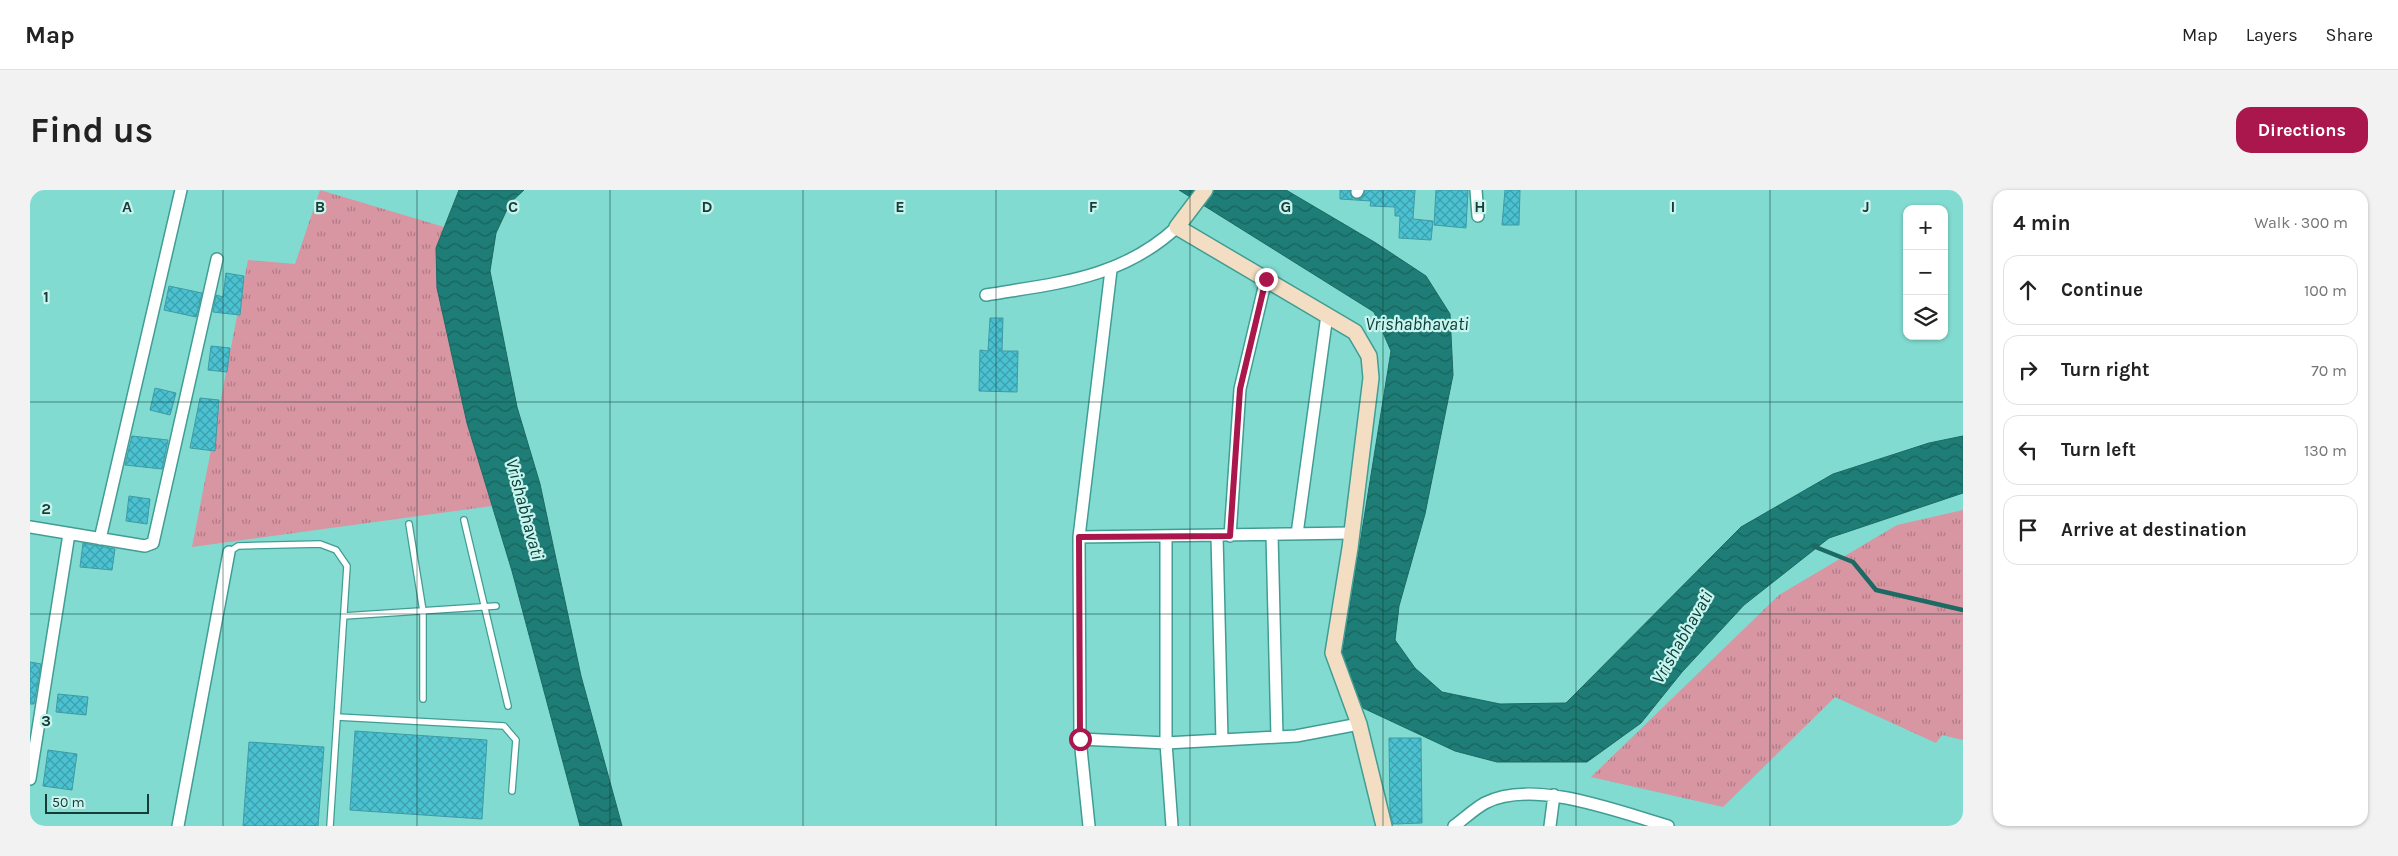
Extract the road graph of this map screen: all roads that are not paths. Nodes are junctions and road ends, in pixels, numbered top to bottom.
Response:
1 (180, 190) edge
2 (1205, 190) edge
3 (1476, 190) edge
4 (1478, 216) dead end
5 (1179, 224) junction
6 (216, 260) dead end
7 (1111, 270) junction
8 (1266, 279) junction
9 (986, 295) dead end
10 (1327, 315) junction
11 (464, 520) dead end
12 (409, 524) dead end
13 (30, 527) edge
14 (1352, 533) junction
15 (69, 534) junction
16 (1297, 534) junction
17 (1272, 535) junction
18 (1217, 536) junction
19 (1230, 536) junction
20 (1079, 537) junction
21 (1166, 537) junction
22 (100, 538) junction
23 (229, 552) joint
24 (496, 606) dead end
25 (485, 607) junction
26 (423, 611) junction
27 (344, 616) junction
28 (423, 699) dead end
29 (508, 706) dead end
30 (337, 717) junction
31 (1359, 724) junction
32 (1277, 737) junction
33 (1080, 739) junction
34 (1222, 740) junction
35 (1166, 743) junction
36 (30, 779) edge
37 (512, 791) dead end
38 (1554, 795) junction
39 (178, 826) edge
40 (330, 826) edge
41 (1089, 826) edge
42 (1172, 826) edge
43 (1384, 826) edge
44 (1454, 826) edge
45 (1550, 826) edge
46 (1668, 826) edge

1 - 22 street
2 - 5 street
3 - 4 street
5 - 7 street
5 - 8 street
6 - 22 street
7 - 9 street
7 - 20 street
8 - 10 street
8 - 19 street
10 - 14 street
10 - 16 street
11 - 25 lane
12 - 26 lane
13 - 15 street
14 - 16 street
14 - 31 street
15 - 22 street
15 - 36 street
16 - 17 street
17 - 19 street
17 - 32 street
18 - 19 street
18 - 21 street
18 - 34 street
20 - 21 street
20 - 33 street
21 - 35 street
23 - 27 lane
23 - 39 street
24 - 25 lane
25 - 26 lane
25 - 29 lane
26 - 27 lane
26 - 28 lane
27 - 30 lane
30 - 37 lane
30 - 40 lane
31 - 32 street
31 - 43 street
32 - 34 street
33 - 35 street
33 - 41 street
34 - 35 street
35 - 42 street
38 - 44 street
38 - 45 street
38 - 46 street

